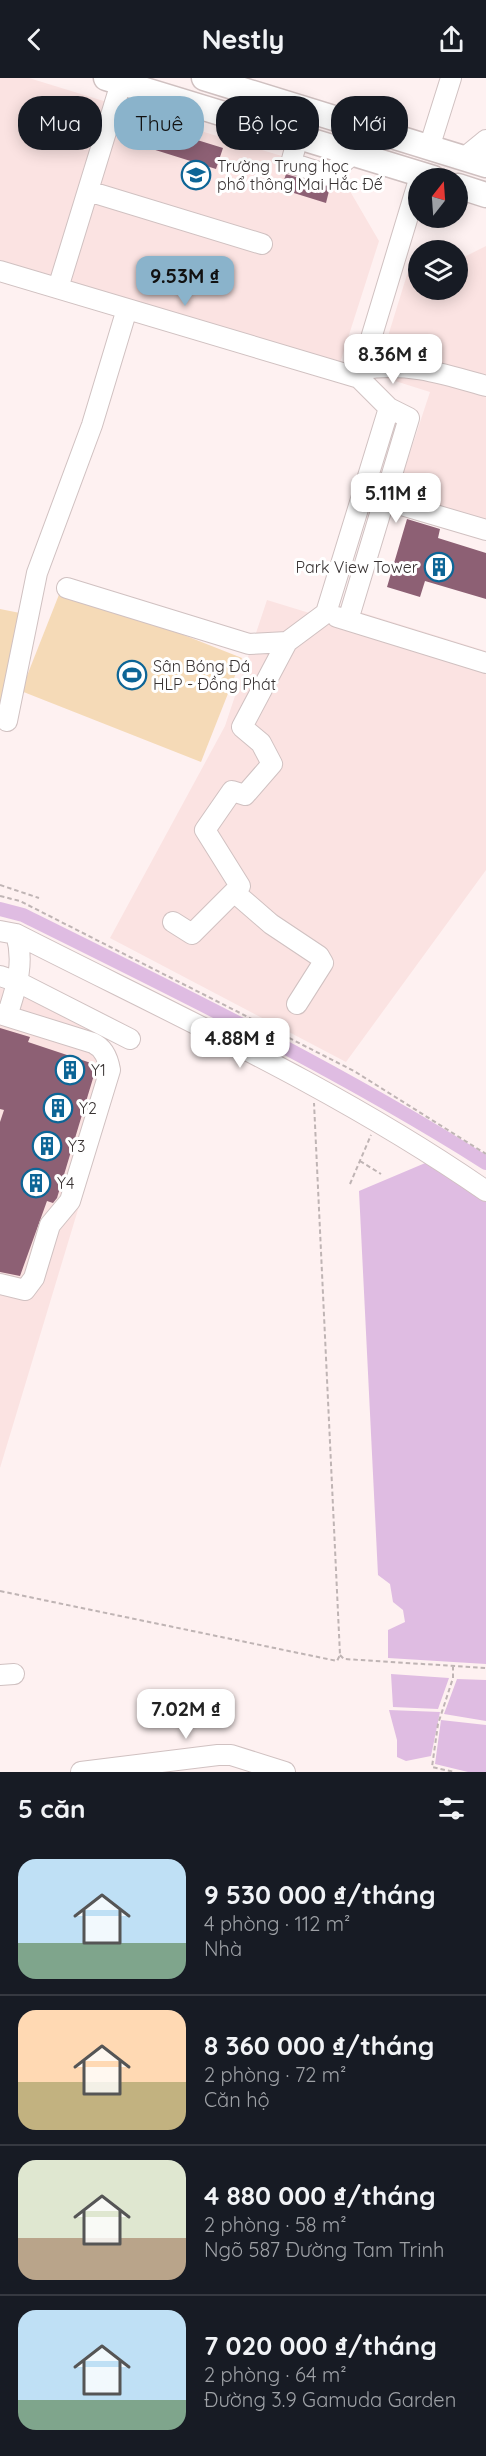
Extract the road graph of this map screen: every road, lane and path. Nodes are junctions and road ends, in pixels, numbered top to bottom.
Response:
1 (204, 78) edge
2 (451, 78) edge
3 (117, 80) edge
4 (235, 83) edge
5 (486, 140) edge
6 (429, 148) junction
7 (464, 165) edge
8 (425, 168) edge
9 (408, 174) edge
10 (468, 189) edge
11 (88, 191) junction
12 (486, 195) edge
13 (408, 225) edge
14 (262, 244) dead end
15 (0, 271) edge
16 (58, 288) junction
17 (127, 309) junction
18 (360, 374) junction
19 (486, 386) edge
20 (389, 408) junction
21 (363, 493) junction
22 (384, 500) junction
23 (486, 530) edge
24 (68, 588) dead end
25 (326, 613) junction
26 (348, 620) junction
27 (287, 642) junction
28 (486, 663) edge
29 (7, 720) dead end
30 (0, 885) edge
31 (234, 892) junction
32 (0, 897) edge
33 (39, 898) dead end
34 (173, 922) dead end
35 (8, 932) edge
36 (9, 979) edge
37 (297, 1004) dead end
38 (4, 1015) edge
39 (130, 1039) dead end
40 (313, 1085) junction
41 (377, 1122) junction
42 (486, 1154) edge
43 (360, 1161) junction
44 (381, 1174) dead end
45 (350, 1184) dead end
46 (486, 1191) edge
47 (0, 1284) edge
48 (0, 1591) edge
49 (340, 1655) junction
50 (453, 1666) junction
51 (486, 1668) edge
52 (81, 1772) edge
53 (285, 1772) edge
54 (454, 1772) edge

1 - 4 main road
2 - 6 street
3 - 9 main road
3 - 11 street
4 - 6 main road
5 - 7 street
6 - 7 main road
6 - 8 main road
10 - 12 main road
11 - 14 street
11 - 16 street
13 - 18 street
15 - 16 street
16 - 17 street
17 - 18 street
17 - 29 street
18 - 19 street
18 - 20 street
20 - 21 street
20 - 22 street
21 - 22 street
21 - 25 street
22 - 23 street
22 - 26 street
24 - 27 street
25 - 26 street
25 - 27 street
26 - 28 street
27 - 31 street
30 - 33 path
31 - 34 street
31 - 37 street
32 - 42 path
35 - 36 street
35 - 40 street
36 - 38 street
36 - 39 street
38 - 47 street
40 - 41 street
40 - 49 path
41 - 43 path
41 - 46 street
43 - 44 path
43 - 45 path
48 - 49 path
49 - 50 path
50 - 51 path
50 - 54 path
52 - 53 street

